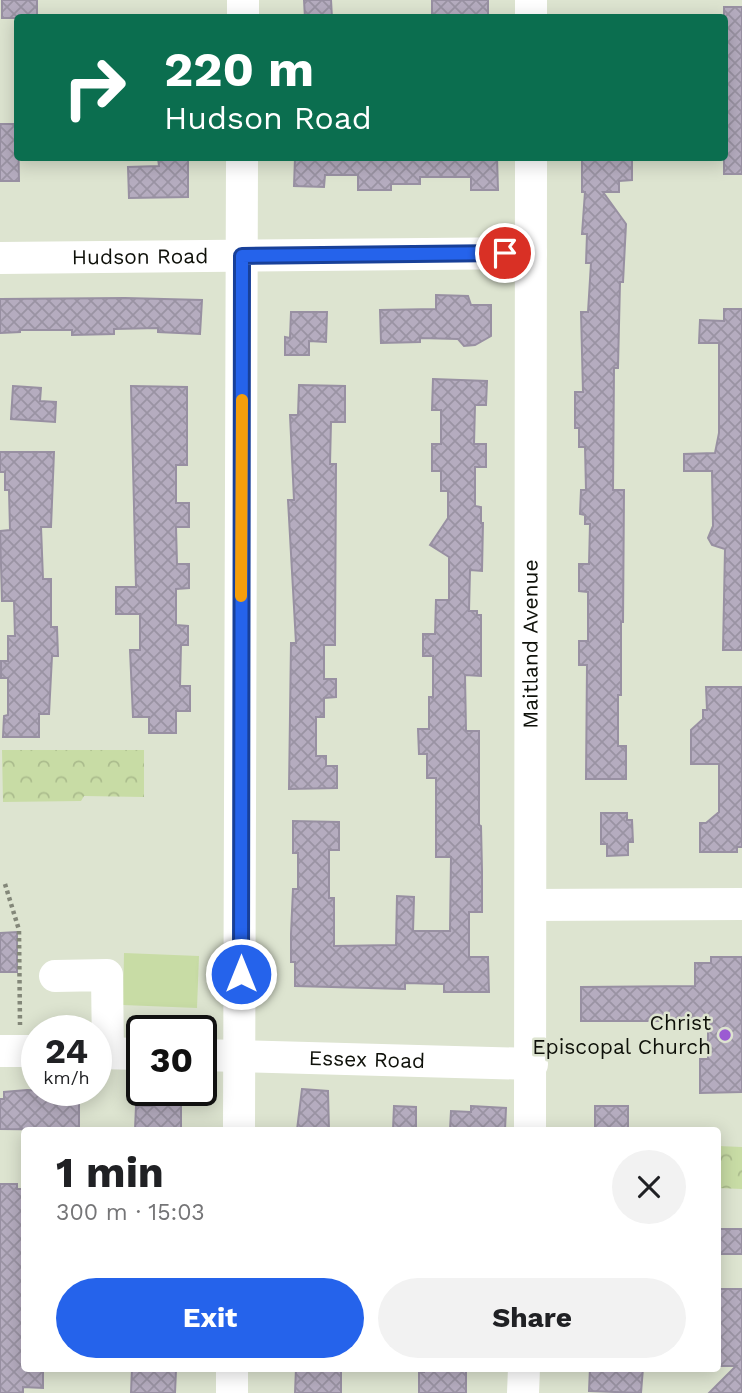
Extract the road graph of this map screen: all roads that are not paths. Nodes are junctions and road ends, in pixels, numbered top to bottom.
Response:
1 (242, 161) edge
2 (531, 161) edge
3 (531, 253) junction
4 (242, 256) junction
5 (0, 258) edge
6 (742, 904) edge
7 (531, 905) junction
8 (55, 976) dead end
9 (104, 1015) edge
10 (217, 1055) edge
11 (241, 1056) junction
12 (532, 1063) junction
13 (239, 1127) edge
14 (530, 1127) edge
15 (232, 1372) edge
16 (524, 1372) edge
17 (232, 1393) edge
18 (523, 1393) edge

1 - 4 street
2 - 3 street, Maitland Avenue
3 - 4 street, Hudson Road
3 - 7 street, Maitland Avenue
4 - 5 street, Hudson Road
4 - 11 street
6 - 7 street
7 - 12 street, Maitland Avenue
8 - 9 street
10 - 11 street, Essex Road
11 - 12 street, Essex Road
11 - 13 street
12 - 14 street, Maitland Avenue
15 - 17 street
16 - 18 street

